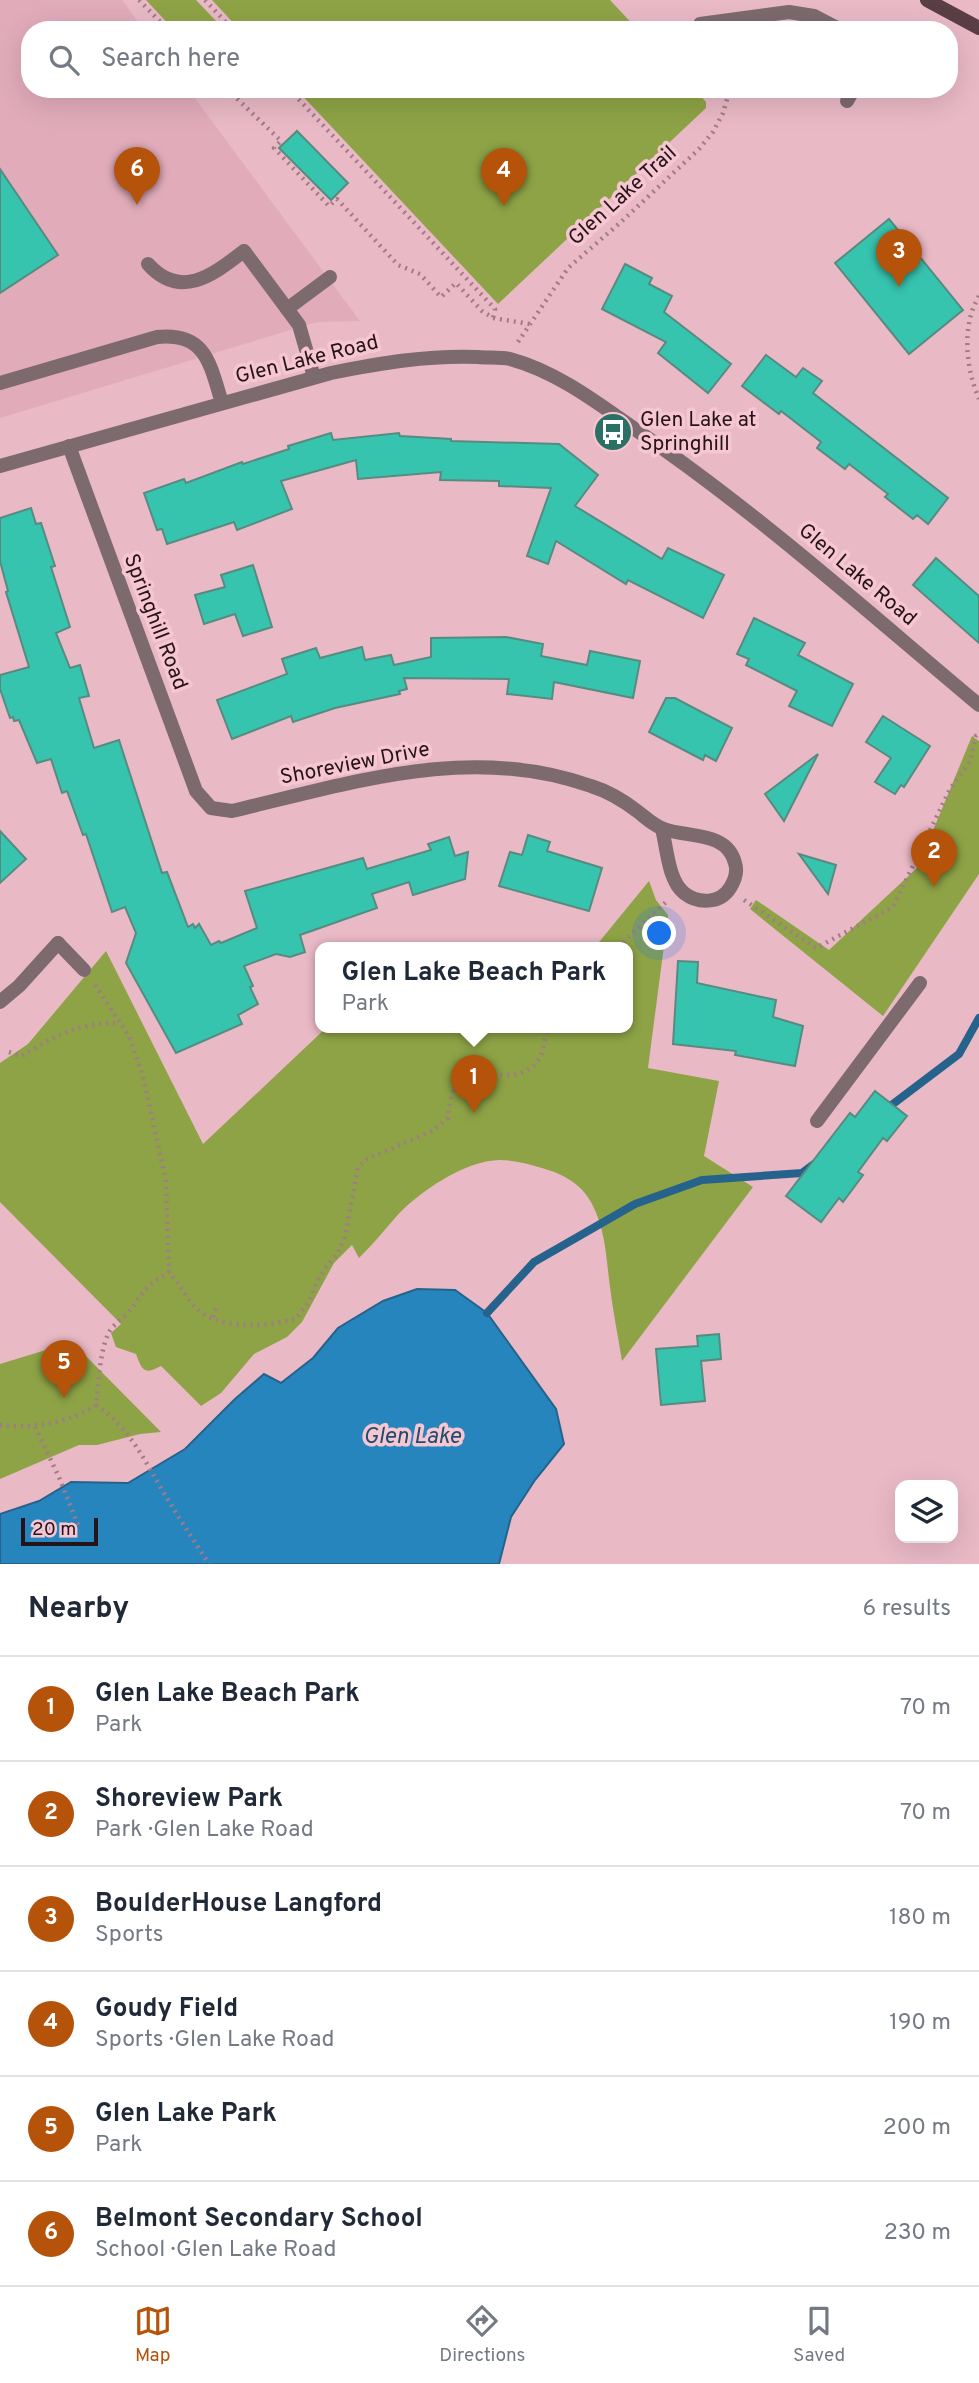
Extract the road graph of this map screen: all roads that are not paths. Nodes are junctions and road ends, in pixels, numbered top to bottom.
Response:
1 (927, 0) edge
2 (722, 21) edge
3 (824, 21) edge
4 (979, 28) edge
5 (148, 264) dead end
6 (330, 278) dead end
7 (287, 309) junction
8 (314, 377) junction
9 (0, 383) edge
10 (222, 403) junction
11 (69, 446) junction
12 (0, 466) edge
13 (979, 705) edge
14 (211, 808) joint
15 (662, 829) junction
16 (84, 970) road end
17 (920, 983) dead end
18 (0, 1002) edge
19 (817, 1121) dead end

1 - 4 main road
2 - 3 street
5 - 7 street
6 - 7 street
7 - 8 street
8 - 10 street, Glen Lake Road
8 - 13 street, Glen Lake Road
9 - 10 street
10 - 11 street, Glen Lake Road
11 - 12 street, Glen Lake Road
11 - 14 street, Springhill Road
14 - 15 street, Shoreview Drive
15 - 15 street, Shoreview Drive
16 - 18 street
17 - 19 street

